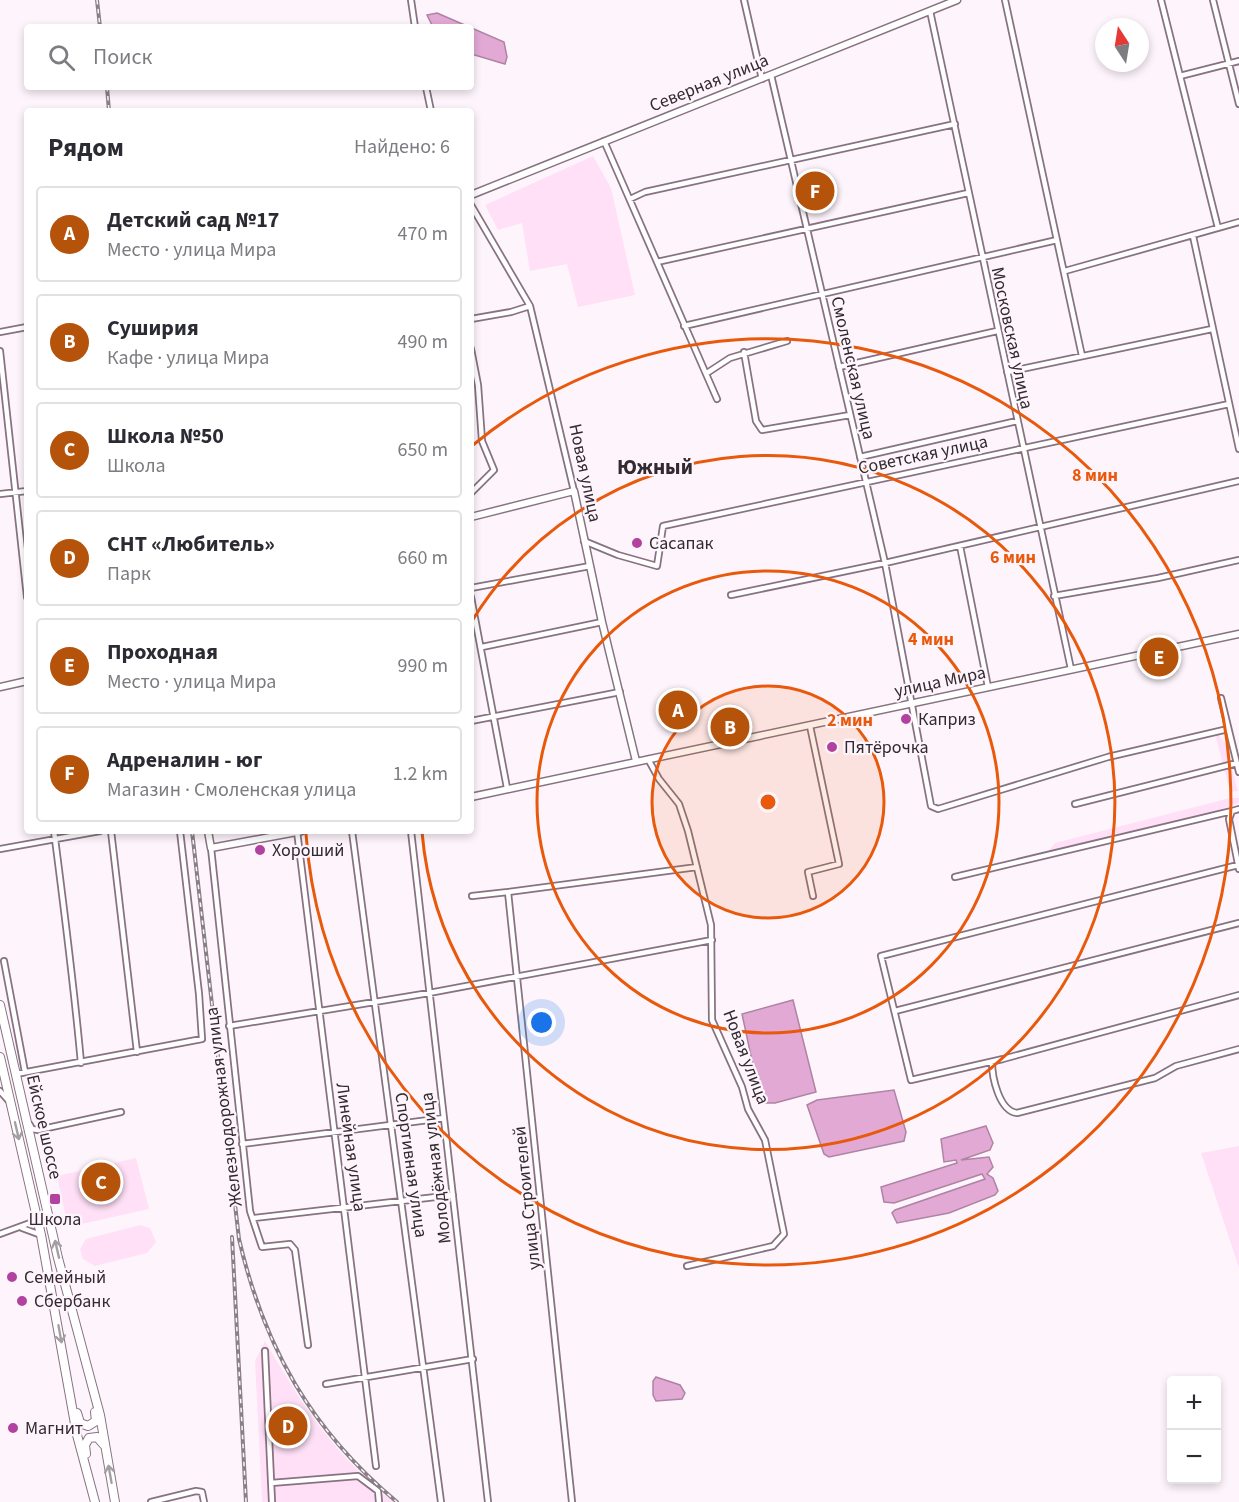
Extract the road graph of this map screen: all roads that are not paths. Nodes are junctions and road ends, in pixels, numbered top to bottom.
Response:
1 (411, 0) edge
2 (744, 0) edge
3 (957, 0) edge
4 (1005, 0) edge
5 (1161, 0) edge
6 (1213, 0) edge
7 (930, 11) junction
8 (415, 24) edge
9 (1239, 61) edge
10 (1229, 63) junction
11 (771, 75) junction
12 (1179, 76) junction
13 (762, 79) junction
14 (427, 90) edge
15 (1239, 104) edge
16 (430, 108) edge
17 (955, 124) junction
18 (604, 141) junction
19 (789, 162) junction
20 (968, 193) junction
21 (474, 194) edge
22 (630, 199) junction
23 (474, 210) edge
24 (1239, 222) edge
25 (1218, 228) junction
26 (807, 230) junction
27 (1193, 236) junction
28 (1057, 240) junction
29 (981, 258) junction
30 (657, 262) junction
31 (1065, 271) junction
32 (822, 295) junction
33 (530, 306) junction
34 (474, 318) edge
35 (684, 326) junction
36 (24, 328) edge
37 (1212, 329) junction
38 (997, 331) junction
39 (0, 332) edge
40 (787, 341) dead end
41 (0, 351) edge
42 (744, 352) junction
43 (1082, 356) junction
44 (474, 364) edge
45 (839, 367) junction
46 (1007, 372) junction
47 (707, 373) junction
48 (478, 385) junction
49 (474, 386) edge
50 (717, 399) dead end
51 (1229, 404) junction
52 (850, 415) junction
53 (1017, 421) junction
54 (1023, 449) junction
55 (1239, 449) edge
56 (860, 457) junction
57 (1239, 480) edge
58 (866, 483) junction
59 (474, 490) edge
60 (24, 491) edge
61 (574, 491) junction
62 (16, 492) junction
63 (0, 495) edge
64 (474, 517) edge
65 (1039, 526) junction
66 (584, 541) junction
67 (960, 546) junction
68 (1239, 560) edge
69 (885, 563) junction
70 (590, 566) junction
71 (24, 568) edge
72 (474, 587) edge
73 (731, 595) dead end
74 (1054, 596) junction
75 (474, 611) edge
76 (602, 622) junction
77 (1239, 634) edge
78 (482, 647) junction
79 (1071, 669) junction
80 (24, 682) edge
81 (0, 687) edge
82 (988, 687) junction
83 (620, 692) junction
84 (1221, 698) dead end
85 (911, 703) junction
86 (494, 716) junction
87 (474, 720) edge
88 (810, 726) junction
89 (1228, 729) junction
90 (648, 759) junction
91 (636, 761) junction
92 (1237, 763) junction
93 (1239, 772) edge
94 (507, 788) junction
95 (474, 796) edge
96 (1075, 804) dead end
97 (1239, 809) edge
98 (1232, 811) junction
99 (54, 834) edge
100 (81, 834) edge
101 (111, 834) edge
102 (180, 834) edge
103 (209, 834) edge
104 (283, 834) edge
105 (298, 834) edge
106 (352, 834) edge
107 (411, 834) edge
108 (55, 838) junction
109 (211, 848) junction
110 (0, 849) edge
111 (697, 867) junction
112 (1239, 867) edge
113 (955, 877) dead end
114 (508, 892) junction
115 (472, 896) dead end
116 (813, 896) dead end
117 (1239, 923) edge
118 (712, 939) junction
119 (4, 961) dead end
120 (516, 976) junction
121 (429, 993) junction
122 (1239, 995) edge
123 (375, 1002) junction
124 (0, 1005) edge
125 (319, 1011) junction
126 (895, 1011) junction
127 (230, 1026) junction
128 (1239, 1049) edge
129 (137, 1052) junction
130 (0, 1057) edge
131 (992, 1062) junction
132 (81, 1063) junction
133 (3, 1070) junction
134 (25, 1072) junction
135 (16, 1074) junction
136 (0, 1083) edge
137 (0, 1091) edge
138 (11, 1104) junction
139 (121, 1112) dead end
140 (444, 1118) junction
141 (28, 1124) junction
142 (392, 1124) junction
143 (38, 1130) junction
144 (336, 1130) junction
145 (32, 1140) junction
146 (242, 1144) junction
147 (453, 1195) junction
148 (403, 1200) junction
149 (345, 1206) junction
150 (36, 1212) junction
151 (254, 1218) junction
152 (22, 1228) junction
153 (0, 1234) edge
154 (41, 1235) junction
155 (687, 1266) dead end
156 (308, 1345) dead end
157 (265, 1351) dead end
158 (473, 1359) junction
159 (424, 1366) junction
160 (87, 1367) junction
161 (66, 1374) junction
162 (366, 1376) junction
163 (326, 1384) dead end
164 (303, 1436) dead end
165 (269, 1438) junction
166 (105, 1447) junction
167 (376, 1466) dead end
168 (88, 1477) junction
169 (271, 1483) junction
170 (95, 1502) edge
171 (115, 1502) edge
172 (151, 1502) edge
173 (204, 1502) edge
174 (272, 1502) edge
175 (379, 1502) edge
176 (441, 1502) edge
177 (488, 1502) edge
178 (572, 1502) edge

1 - 8 street
2 - 13 street
3 - 7 street, Северная улица
4 - 28 street
5 - 12 street
6 - 10 street
7 - 11 street, Северная улица
7 - 17 street, Московская улица
9 - 10 street
10 - 12 street
10 - 15 street
11 - 13 street, Северная улица
11 - 19 street, Смоленская улица
12 - 25 street
13 - 18 street, Северная улица
14 - 16 street
17 - 19 street
17 - 20 street, Московская улица
18 - 21 street, Северная улица
18 - 22 street
19 - 22 street
19 - 26 street, Смоленская улица
20 - 26 street
20 - 29 street, Московская улица
22 - 30 street
23 - 33 street, Новая улица
24 - 25 street
25 - 27 street
26 - 30 street
26 - 32 street, Смоленская улица
27 - 31 street
27 - 37 street
28 - 29 street
28 - 31 street
29 - 32 street
29 - 38 street, Московская улица
30 - 35 street
31 - 43 street
32 - 35 street
32 - 45 street, Смоленская улица
33 - 34 street
33 - 61 street, Новая улица
35 - 47 street
36 - 39 street
37 - 43 street
37 - 51 street
38 - 45 street
38 - 46 street, Московская улица
40 - 42 street
41 - 62 street
42 - 47 street
42 - 52 street
43 - 46 street
44 - 48 street
45 - 52 street, Смоленская улица
46 - 53 street, Московская улица
47 - 50 street
48 - 49 street
48 - 59 street
51 - 54 street, Советская улица
51 - 55 street
52 - 56 street, Смоленская улица
53 - 54 street, Московская улица
53 - 56 street, Советская улица
54 - 58 street, Советская улица
54 - 65 street, Московская улица
56 - 58 street, Смоленская улица
57 - 65 street
58 - 66 street, Советская улица
58 - 69 street, Смоленская улица
60 - 62 street
61 - 64 street
61 - 66 street, Новая улица
62 - 63 street
62 - 71 street
65 - 67 street
65 - 74 street, Московская улица
66 - 70 street, Новая улица
67 - 69 street
67 - 82 street
68 - 74 street
69 - 73 street
69 - 85 street, Смоленская улица
70 - 72 street
70 - 76 street, Новая улица
74 - 79 street, Московская улица
75 - 78 street
76 - 78 street
76 - 83 street, Новая улица
77 - 79 street, улица Мира
78 - 86 street
79 - 82 street, улица Мира
80 - 81 street
82 - 85 street, улица Мира
83 - 86 street
83 - 91 street, Новая улица
84 - 89 street
85 - 88 street, улица Мира
85 - 89 street, Смоленская улица
86 - 87 street
86 - 94 street
88 - 90 street, улица Мира
88 - 116 street
89 - 92 street
90 - 91 street, улица Мира
90 - 111 street, Новая улица
91 - 94 street, улица Мира
92 - 93 street
92 - 96 street
94 - 95 street, улица Мира
97 - 98 street
98 - 112 street
98 - 113 street
99 - 108 street
100 - 108 street
101 - 129 street
102 - 129 street
103 - 109 street, Железнодорожная улица
104 - 109 street
105 - 125 street, Линейная улица
106 - 123 street, Спортивная улица
107 - 121 street, Молодёжная улица
108 - 110 street
108 - 132 street
109 - 127 street, Железнодорожная улица
111 - 114 street
111 - 118 street, Новая улица
112 - 126 street
114 - 115 street
114 - 120 street, улица Строителей
117 - 126 street
118 - 120 street
118 - 155 street, Новая улица
119 - 134 street
120 - 121 street
120 - 178 street, улица Строителей
121 - 123 street
121 - 140 street, Молодёжная улица
122 - 131 street
123 - 125 street
123 - 142 street, Спортивная улица
124 - 135 main road, Ейское шоссе
125 - 127 street
125 - 144 street, Линейная улица
126 - 131 street
127 - 146 street, Железнодорожная улица
128 - 131 street
129 - 132 street
130 - 133 main road, Ейское шоссе
132 - 134 street
133 - 136 street
133 - 138 main road, Ейское шоссе
134 - 135 street
135 - 141 main road, Ейское шоссе
137 - 138 street
138 -> 150 main road, Ейское шоссе
139 - 143 street
140 - 142 street
140 - 147 street, Молодёжная улица
141 - 143 street
141 - 145 main road, Ейское шоссе
142 - 144 street
142 - 148 street, Спортивная улица
143 - 145 street
144 - 146 street
144 - 149 street, Линейная улица
160 -> 145 main road, Ейское шоссе
146 - 151 street, Железнодорожная улица
147 - 148 street
147 - 158 street, Молодёжная улица
148 - 149 street
148 - 159 street, Спортивная улица
149 - 151 street
149 - 162 street, Линейная улица
150 - 152 street
150 - 154 main road, Ейское шоссе
151 - 156 street, Железнодорожная улица
152 - 153 street
152 - 154 street
154 -> 161 main road, Ейское шоссе
157 - 165 street
158 - 159 street
158 - 177 street, Молодёжная улица
159 - 162 street
159 - 176 street, Спортивная улица
160 - 161 main road
160 - 166 main road, Ейское шоссе
161 - 168 main road, Ейское шоссе
162 - 163 street
162 - 167 street, Линейная улица
164 - 165 street
165 - 169 street
166 - 168 main road
171 -> 166 main road, Ейское шоссе
168 - 170 main road, Ейское шоссе
169 - 174 street
169 - 175 street
172 - 173 street

